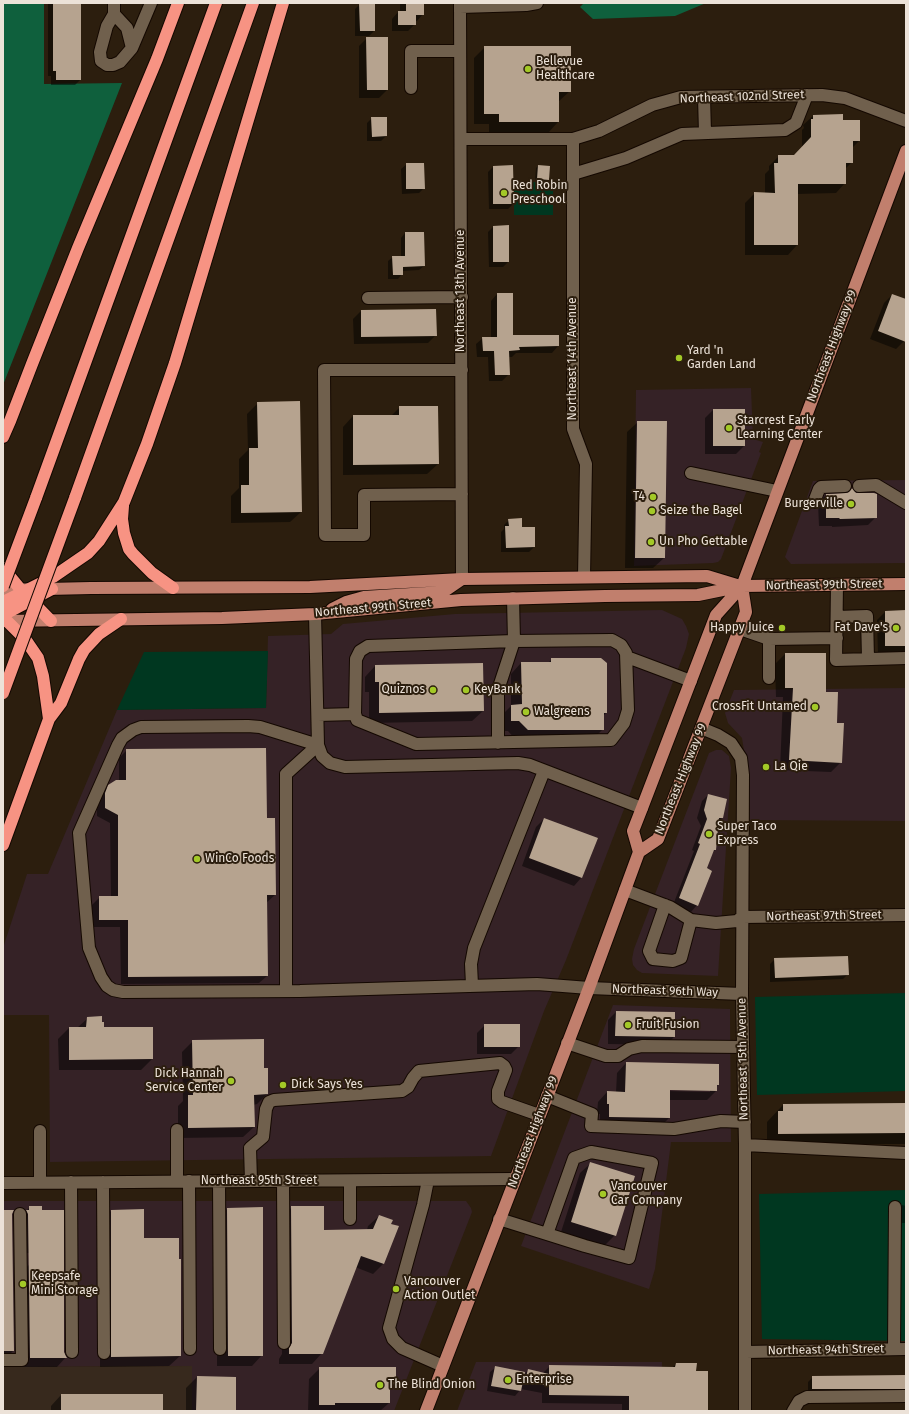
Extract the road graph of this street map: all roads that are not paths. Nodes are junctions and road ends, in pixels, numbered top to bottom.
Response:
1 (151, 3) edge
2 (178, 3) edge
3 (216, 3) edge
4 (253, 3) edge
5 (283, 3) edge
6 (537, 3) edge
7 (460, 5) edge
8 (114, 8) edge
9 (132, 48) junction
10 (460, 51) junction
11 (411, 88) dead end
12 (807, 95) junction
13 (704, 97) junction
14 (906, 121) edge
15 (705, 133) junction
16 (461, 139) junction
17 (573, 139) junction
18 (906, 151) edge
19 (903, 168) edge
20 (573, 174) junction
21 (462, 297) junction
22 (368, 298) dead end
23 (462, 370) junction
24 (3, 437) edge
25 (690, 473) dead end
26 (845, 486) dead end
27 (859, 486) dead end
28 (777, 491) junction
29 (462, 494) junction
30 (124, 502) junction
31 (814, 502) dead end
32 (906, 503) edge
33 (3, 568) edge
34 (584, 577) junction
35 (462, 579) junction
36 (906, 584) edge
37 (837, 585) junction
38 (3, 586) edge
39 (742, 586) junction
40 (173, 588) junction
41 (52, 589) joint
42 (3, 590) edge
43 (25, 593) junction
44 (513, 598) junction
45 (3, 602) edge
46 (320, 613) junction
47 (837, 617) junction
48 (4, 618) edge
49 (121, 620) junction
50 (51, 621) junction
51 (740, 629) junction
52 (769, 638) junction
53 (837, 638) junction
54 (514, 641) junction
55 (626, 657) junction
56 (906, 658) edge
57 (868, 659) junction
58 (768, 678) dead end
59 (690, 681) junction
60 (3, 693) edge
61 (355, 714) junction
62 (318, 715) junction
63 (49, 719) junction
64 (701, 728) junction
65 (498, 743) junction
66 (318, 745) junction
67 (544, 771) junction
68 (642, 808) junction
69 (3, 844) edge
70 (639, 852) junction
71 (625, 890) junction
72 (665, 905) junction
73 (906, 915) edge
74 (742, 917) junction
75 (691, 920) junction
76 (472, 985) junction
77 (589, 988) junction
78 (286, 991) junction
79 (742, 994) junction
80 (567, 1043) junction
81 (743, 1047) junction
82 (547, 1096) junction
83 (539, 1115) junction
84 (744, 1122) junction
85 (177, 1130) dead end
86 (40, 1131) dead end
87 (745, 1145) junction
88 (905, 1153) dead end
89 (428, 1180) junction
90 (514, 1180) junction
91 (220, 1181) junction
92 (251, 1181) junction
93 (283, 1181) junction
94 (350, 1181) junction
95 (40, 1182) junction
96 (71, 1182) junction
97 (103, 1182) junction
98 (183, 1182) junction
99 (3, 1183) edge
100 (895, 1207) dead end
101 (20, 1214) dead end
102 (350, 1219) dead end
103 (499, 1219) junction
104 (547, 1234) junction
105 (900, 1239) edge
106 (284, 1343) dead end
107 (190, 1348) dead end
108 (220, 1349) dead end
109 (894, 1349) junction
110 (906, 1349) edge
111 (72, 1352) dead end
112 (746, 1352) junction
113 (104, 1353) dead end
114 (3, 1360) edge
115 (443, 1366) junction
116 (906, 1396) edge
117 (426, 1411) edge
118 (745, 1411) edge
119 (793, 1411) edge

1 - 9 street
2 - 24 highway
3 - 38 highway, bridge
4 - 60 highway, bridge
5 - 30 highway
6 - 7 street
7 - 10 street, Northeast 13th Avenue
8 - 9 street
8 - 9 street
10 - 11 street
10 - 16 street, Northeast 13th Avenue
12 - 13 street, Northeast 102nd Street
12 - 14 street, Northeast 102nd Street
12 - 15 street
13 - 15 street
13 - 17 street, Northeast 102nd Street
15 - 20 street
16 - 17 street, Northeast 102nd Street
16 - 21 street, Northeast 13th Avenue
17 - 20 street, Northeast 14th Avenue
18 - 19 main road, Northeast Highway 99
19 - 28 main road, Northeast Highway 99
20 - 34 street, Northeast 14th Avenue
21 - 22 street
21 - 23 street, Northeast 13th Avenue
23 - 29 street, Northeast 13th Avenue
23 - 29 street
25 - 28 street
26 - 31 street
27 - 32 street
28 - 39 main road, Northeast Highway 99
29 - 35 street, Northeast 13th Avenue
30 - 40 highway
30 - 43 highway
33 - 43 highway
34 - 35 main road, Northeast 99th Street
34 - 39 main road, Northeast 99th Street
35 - 40 main road, Northeast 99th Street
35 - 46 main road
36 - 37 main road, Northeast 99th Street
37 - 39 main road, Northeast 99th Street
37 - 47 street
39 - 44 main road, Northeast 99th Street
39 - 51 main road, Northeast Highway 99
39 - 59 main road, Northeast Highway 99
40 - 41 main road, Northeast 99th Street
41 - 43 highway
42 - 43 main road
43 - 45 highway
43 - 48 highway
43 - 50 highway
44 - 46 main road, Northeast 99th Street
44 - 54 street
46 - 49 main road, Northeast 99th Street
46 - 62 street
47 - 53 street
47 - 57 street
48 - 50 main road, Northeast 99th Street
48 - 63 highway
49 - 50 main road, Northeast 99th Street
49 - 63 highway
51 - 52 street
51 - 64 main road, Northeast Highway 99
52 - 53 street
52 - 58 street
53 - 57 street
54 - 55 street
54 - 61 street
54 - 65 street
55 - 59 street
55 - 65 street
56 - 57 street
59 - 68 main road, Northeast Highway 99
61 - 62 street
61 - 65 street
62 - 66 street
63 - 69 highway
64 - 70 main road, Northeast Highway 99
64 - 74 street, Northeast 15th Avenue
66 - 67 street
66 - 78 street
66 - 78 street, Northeast 96th Way
67 - 68 street
67 - 76 street
68 - 70 main road, Northeast Highway 99
70 - 71 main road, Northeast Highway 99
71 - 72 street
71 - 77 main road, Northeast Highway 99
72 - 75 street
72 - 75 street
73 - 74 street, Northeast 97th Street
74 - 75 street, Northeast 97th Street
74 - 79 street, Northeast 15th Avenue
76 - 77 street, Northeast 96th Way
76 - 78 street, Northeast 96th Way
77 - 79 street, Northeast 96th Way
77 - 80 main road, Northeast Highway 99
79 - 81 street, Northeast 15th Avenue
80 - 81 street
80 - 82 main road, Northeast Highway 99
81 - 84 street, Northeast 15th Avenue
82 - 83 main road, Northeast Highway 99
82 - 84 street
83 - 90 main road, Northeast Highway 99
83 - 92 street
84 - 87 street, Northeast 15th Avenue
85 - 98 street
86 - 95 street
87 - 88 street
87 - 112 street, Northeast 15th Avenue
89 - 90 street, Northeast 95th Street
89 - 94 street, Northeast 95th Street
89 - 115 street
90 - 103 main road, Northeast Highway 99
91 - 92 street, Northeast 95th Street
91 - 98 street, Northeast 95th Street
91 - 108 street
92 - 93 street, Northeast 95th Street
93 - 94 street, Northeast 95th Street
93 - 106 street
94 - 102 street
95 - 96 street, Northeast 95th Street
95 - 99 street, Northeast 95th Street
96 - 97 street, Northeast 95th Street
96 - 111 street
97 - 98 street, Northeast 95th Street
97 - 113 street
98 - 107 street
100 - 105 street
101 - 114 street
103 - 104 street
103 - 115 main road, Northeast Highway 99
104 - 104 street
105 - 109 street
109 - 110 street, Northeast 94th Street
109 - 112 street, Northeast 94th Street
112 - 118 street, Northeast 15th Avenue
115 - 117 main road, Northeast Highway 99
116 - 119 street

